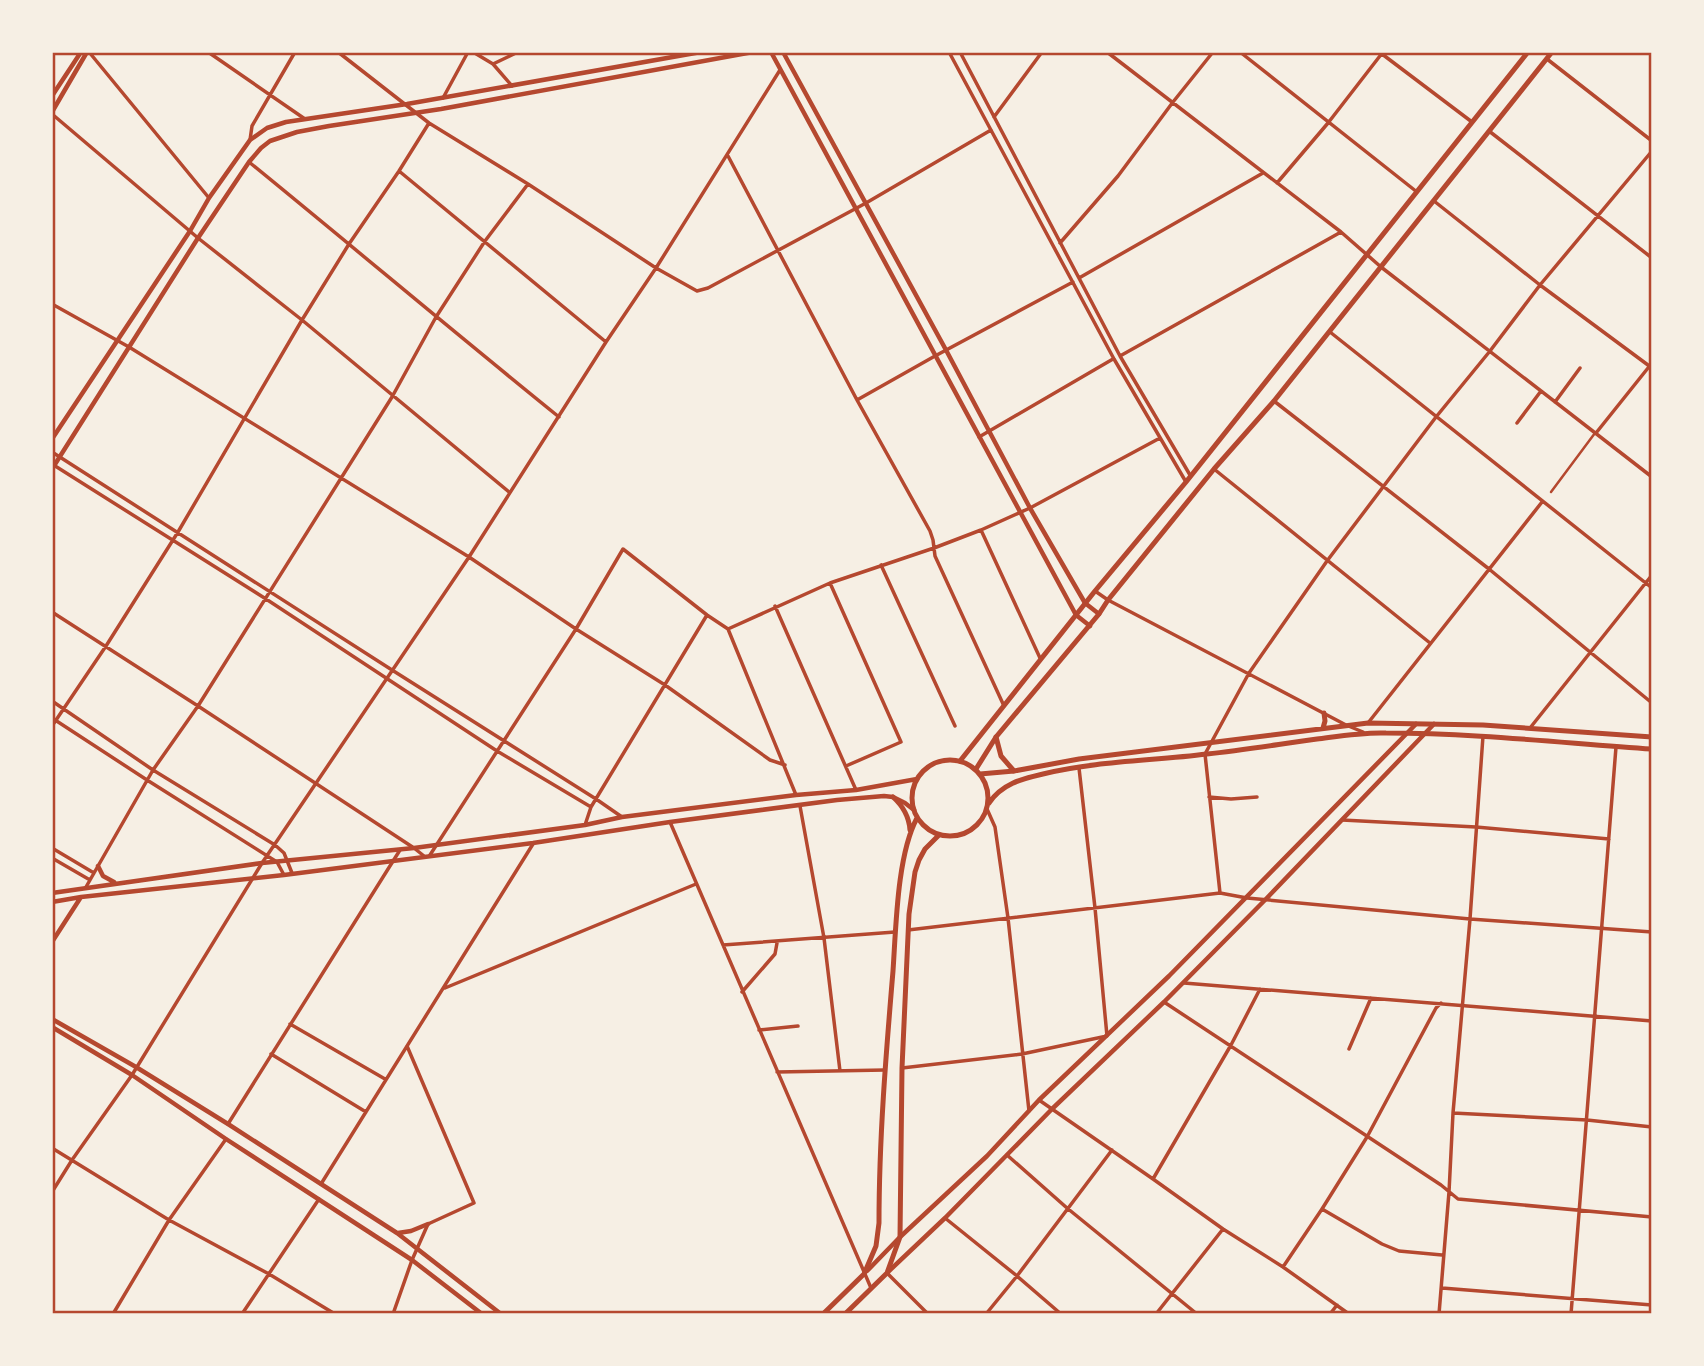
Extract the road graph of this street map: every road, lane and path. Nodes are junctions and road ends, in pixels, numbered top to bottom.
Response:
1 (81, 52) edge
2 (88, 52) edge
3 (208, 52) edge
4 (295, 52) edge
5 (338, 52) edge
6 (470, 52) edge
7 (519, 52) edge
8 (701, 52) edge
9 (753, 52) edge
10 (771, 52) edge
11 (783, 52) edge
12 (949, 52) edge
13 (960, 52) edge
14 (1042, 52) edge
15 (1107, 52) edge
16 (1213, 52) edge
17 (1240, 52) edge
18 (1528, 52) edge
19 (1552, 52) edge
20 (1382, 53) edge
21 (1547, 59) junction
22 (493, 65) junction
23 (780, 70) junction
24 (512, 86) junction
25 (270, 94) junction
26 (52, 96) edge
27 (443, 98) junction
28 (1173, 102) junction
29 (407, 104) junction
30 (52, 113) edge
31 (416, 113) junction
32 (994, 117) junction
33 (305, 119) junction
34 (1472, 122) junction
35 (429, 123) junction
36 (1328, 123) junction
37 (991, 130) junction
38 (1489, 131) junction
39 (250, 140) junction
40 (1651, 141) edge
41 (1651, 151) edge
42 (727, 155) junction
43 (249, 162) junction
44 (399, 172) junction
45 (1263, 173) junction
46 (1277, 183) junction
47 (528, 184) junction
48 (1417, 192) junction
49 (209, 198) junction
50 (1434, 201) junction
51 (866, 203) junction
52 (855, 209) junction
53 (1596, 216) junction
54 (190, 231) junction
55 (1341, 232) junction
56 (198, 238) junction
57 (485, 241) junction
58 (1060, 243) junction
59 (349, 244) junction
60 (778, 251) junction
61 (1367, 254) junction
62 (1651, 258) edge
63 (1381, 267) junction
64 (656, 268) junction
65 (1079, 278) junction
66 (1073, 282) junction
67 (1540, 285) junction
68 (52, 304) edge
69 (436, 317) junction
70 (302, 320) junction
71 (1329, 332) junction
72 (119, 340) junction
73 (606, 342) junction
74 (129, 347) junction
75 (946, 350) junction
76 (1490, 351) junction
77 (935, 356) junction
78 (1120, 356) junction
79 (1114, 359) junction
80 (1651, 365) edge
81 (1580, 368) dead end
82 (1541, 391) junction
83 (392, 397) junction
84 (857, 400) junction
85 (1274, 401) junction
86 (1555, 402) junction
87 (1436, 416) junction
88 (559, 417) junction
89 (244, 418) junction
90 (1517, 423) dead end
91 (989, 431) junction
92 (1595, 433) junction
93 (979, 437) junction
94 (1160, 438) junction
95 (52, 439) edge
96 (52, 452) edge
97 (60, 456) junction
98 (53, 466) edge
99 (1214, 469) junction
100 (1190, 475) junction
101 (1651, 477) edge
102 (341, 479) junction
103 (1186, 482) junction
104 (1383, 485) junction
105 (509, 492) junction
106 (1551, 492) dead end
107 (1543, 502) junction
108 (1030, 508) junction
109 (1020, 513) junction
110 (981, 530) junction
111 (178, 532) junction
112 (173, 540) junction
113 (934, 548) junction
114 (469, 557) junction
115 (1327, 561) junction
116 (881, 565) junction
117 (1489, 569) junction
118 (1651, 575) edge
119 (830, 583) junction
120 (1645, 583) junction
121 (1651, 588) edge
122 (270, 590) junction
123 (1095, 591) junction
124 (265, 599) junction
125 (1108, 600) junction
126 (1085, 603) junction
127 (775, 606) junction
128 (52, 612) edge
129 (1099, 614) junction
130 (707, 615) junction
131 (1076, 615) junction
132 (1090, 626) junction
133 (576, 629) junction
134 (728, 629) junction
135 (1430, 643) junction
136 (106, 646) junction
137 (1590, 653) junction
138 (1041, 659) junction
139 (392, 670) junction
140 (1249, 673) junction
141 (386, 679) junction
142 (665, 685) junction
143 (52, 701) edge
144 (1651, 703) edge
145 (198, 706) junction
146 (1004, 706) junction
147 (65, 708) junction
148 (1324, 713) junction
149 (54, 719) edge
150 (1368, 723) junction
151 (1417, 723) junction
152 (1434, 724) junction
153 (1346, 725) junction
154 (52, 726) edge
155 (955, 726) dead end
156 (1323, 728) junction
157 (1529, 729) junction
158 (1365, 733) junction
159 (1407, 733) junction
160 (1426, 733) junction
161 (1483, 735) junction
162 (996, 737) junction
163 (1651, 737) edge
164 (505, 741) junction
165 (1212, 743) junction
166 (1616, 747) junction
167 (1651, 749) edge
168 (497, 751) junction
169 (1205, 754) junction
170 (960, 761) junction
171 (785, 765) junction
172 (846, 766) junction
173 (1078, 767) junction
174 (153, 770) junction
175 (1014, 771) junction
176 (978, 772) junction
177 (917, 779) junction
178 (147, 780) junction
179 (316, 783) junction
180 (856, 790) junction
181 (796, 795) junction
182 (893, 797) junction
183 (1209, 797) junction
184 (1257, 797) dead end
185 (596, 799) junction
186 (800, 806) junction
187 (988, 806) junction
188 (591, 807) junction
189 (914, 810) junction
190 (622, 817) junction
191 (917, 818) junction
192 (1342, 820) junction
193 (670, 822) junction
194 (585, 825) junction
195 (1476, 827) junction
196 (939, 835) junction
197 (909, 837) junction
198 (1609, 839) junction
199 (533, 843) junction
200 (275, 845) junction
201 (436, 845) junction
202 (52, 848) edge
203 (414, 848) junction
204 (401, 849) junction
205 (268, 855) junction
206 (430, 855) junction
207 (424, 856) junction
208 (52, 858) edge
209 (395, 860) junction
210 (288, 861) junction
211 (277, 862) junction
212 (262, 863) junction
213 (98, 866) junction
214 (93, 873) junction
215 (292, 873) junction
216 (284, 874) junction
217 (254, 878) junction
218 (90, 880) junction
219 (118, 883) junction
220 (696, 884) junction
221 (86, 887) junction
222 (52, 893) edge
223 (1220, 893) junction
224 (81, 897) junction
225 (1247, 898) junction
226 (1265, 900) junction
227 (52, 902) edge
228 (1095, 908) junction
229 (1008, 918) junction
230 (1470, 919) junction
231 (1602, 929) junction
232 (908, 930) junction
233 (896, 932) junction
234 (1651, 932) edge
235 (824, 939) junction
236 (52, 942) edge
237 (777, 942) junction
238 (723, 945) junction
239 (1182, 982) junction
240 (443, 989) junction
241 (1260, 989) junction
242 (742, 992) junction
243 (1371, 998) junction
244 (1164, 1002) junction
245 (1441, 1003) junction
246 (1463, 1005) junction
247 (1595, 1015) junction
248 (52, 1019) edge
249 (1651, 1021) edge
250 (290, 1024) junction
251 (798, 1026) dead end
252 (52, 1027) edge
253 (759, 1030) junction
254 (1107, 1036) junction
255 (1231, 1045) junction
256 (407, 1046) junction
257 (1349, 1049) dead end
258 (271, 1054) junction
259 (1022, 1054) junction
260 (136, 1068) junction
261 (902, 1068) junction
262 (885, 1070) junction
263 (840, 1071) junction
264 (777, 1072) junction
265 (132, 1075) junction
266 (386, 1080) junction
267 (1040, 1100) junction
268 (1052, 1109) junction
269 (1029, 1111) junction
270 (366, 1112) junction
271 (1453, 1112) junction
272 (1587, 1120) junction
273 (228, 1124) junction
274 (1651, 1127) edge
275 (1367, 1137) junction
276 (226, 1139) junction
277 (52, 1148) edge
278 (1112, 1150) junction
279 (1007, 1155) junction
280 (72, 1160) junction
281 (1153, 1179) junction
282 (321, 1184) junction
283 (52, 1192) edge
284 (1449, 1192) junction
285 (319, 1198) junction
286 (1067, 1208) junction
287 (1322, 1209) junction
288 (1580, 1211) junction
289 (1651, 1217) edge
290 (945, 1218) junction
291 (169, 1220) junction
292 (428, 1224) junction
293 (1223, 1229) junction
294 (397, 1233) junction
295 (900, 1237) junction
296 (417, 1249) junction
297 (1443, 1255) junction
298 (412, 1261) junction
299 (1283, 1267) junction
300 (887, 1273) junction
301 (268, 1274) junction
302 (864, 1274) junction
303 (1017, 1276) junction
304 (1442, 1288) junction
305 (871, 1289) junction
306 (1172, 1293) junction
307 (1573, 1299) junction
308 (1337, 1305) junction
309 (1651, 1305) edge
310 (113, 1314) edge
311 (242, 1314) edge
312 (335, 1314) edge
313 (393, 1314) edge
314 (482, 1314) edge
315 (501, 1314) edge
316 (823, 1314) edge
317 (845, 1314) edge
318 (928, 1314) edge
319 (986, 1314) edge
320 (1061, 1314) edge
321 (1156, 1314) edge
322 (1197, 1314) edge
323 (1331, 1314) edge
324 (1349, 1314) edge
325 (1439, 1314) edge
326 (1572, 1314) edge

1 - 26 main road
2 - 30 main road
2 - 49 street
3 - 25 street
4 - 25 street
5 - 29 street
6 - 22 street
6 - 27 street
7 - 22 street
8 - 24 main road
9 - 31 main road
10 - 23 main road
11 - 51 main road
12 - 37 street
13 - 32 street
14 - 32 street
15 - 28 street
16 - 28 street
17 - 36 street
18 - 34 main road
19 - 21 main road
20 - 34 street
20 - 36 street
21 - 38 main road
21 - 40 street
22 - 24 street
23 - 42 street
23 - 52 main road
24 - 27 main road
25 - 33 street
25 - 39 street
27 - 29 main road
28 - 45 street
28 - 58 street
29 - 31 street
29 - 33 main road
30 - 54 street
31 - 35 street
31 - 43 main road
32 - 58 street
33 - 39 main road
34 - 48 main road
35 - 44 street
35 - 47 street
36 - 46 street
36 - 48 street
37 - 51 street
37 - 66 street
38 - 50 main road
38 - 53 street
39 - 49 main road
41 - 53 street
42 - 60 street
42 - 64 street
43 - 56 main road
43 - 59 street
44 - 57 street
44 - 59 street
45 - 46 street
45 - 65 street
46 - 55 street
47 - 57 street
47 - 64 street
48 - 61 main road
49 - 54 main road
50 - 63 main road
50 - 67 street
51 - 52 street
51 - 75 main road
52 - 60 street
52 - 77 main road
53 - 62 street
53 - 67 street
54 - 56 street
54 - 72 main road
55 - 61 street
55 - 78 street
56 - 70 street
56 - 74 main road
57 - 69 street
57 - 73 street
58 - 65 street
59 - 69 street
59 - 70 street
60 - 64 street
60 - 84 street
61 - 63 street
61 - 100 main road
63 - 71 main road
63 - 76 street
64 - 73 street
65 - 66 street
65 - 78 street
66 - 75 street
66 - 79 street
67 - 76 street
67 - 80 street
68 - 72 street
69 - 83 street
69 - 88 street
70 - 83 street
70 - 89 street
71 - 85 main road
71 - 87 street
72 - 74 street
72 - 95 main road
73 - 88 street
74 - 89 street
74 - 97 main road
75 - 77 street
75 - 91 main road
76 - 82 street
76 - 87 street
77 - 84 street
77 - 93 main road
78 - 79 street
78 - 100 street
79 - 91 street
79 - 94 street
80 - 92 street
81 - 86 street
82 - 86 street
82 - 90 street
83 - 102 street
83 - 105 street
84 - 113 street
85 - 99 main road
85 - 104 street
86 - 92 street
87 - 104 street
87 - 107 street
88 - 105 street
89 - 102 street
89 - 111 street
91 - 93 street
91 - 108 main road
92 - 101 street
92 - 106 street
93 - 109 main road
94 - 103 street
94 - 108 street
96 - 97 street
97 - 98 main road
97 - 111 street
98 - 112 street
99 - 115 street
99 - 125 main road
100 - 103 main road
102 - 114 street
102 - 122 street
103 - 123 main road
104 - 115 street
104 - 117 street
105 - 114 street
107 - 117 street
107 - 120 street
108 - 109 street
108 - 126 main road
109 - 110 street
109 - 131 main road
110 - 113 street
110 - 138 street
111 - 112 street
111 - 122 street
112 - 124 street
112 - 136 street
113 - 116 street
113 - 146 street
114 - 133 street
114 - 139 street
115 - 135 street
115 - 140 street
116 - 119 street
116 - 155 street
117 - 135 street
117 - 137 street
118 - 120 street
119 - 127 street
119 - 172 street
120 - 121 street
120 - 137 street
122 - 124 street
122 - 139 street
123 - 125 street
123 - 126 main road
124 - 141 street
124 - 145 street
125 - 129 main road
125 - 140 street
126 - 129 main road
126 - 131 main road
127 - 134 street
127 - 172 street
128 - 136 street
129 - 132 main road
130 - 133 street
130 - 134 street
130 - 142 street
131 - 132 main road
131 - 138 main road
132 - 162 main road
133 - 142 street
133 - 164 street
134 - 171 street
135 - 150 street
136 - 145 street
136 - 147 street
137 - 144 street
137 - 157 street
138 - 146 main road
139 - 141 street
139 - 164 street
140 - 148 street
140 - 165 street
141 - 168 street
141 - 179 street
142 - 171 street
142 - 185 street
143 - 147 street
145 - 174 street
145 - 179 street
146 - 170 main road
147 - 149 street
147 - 174 street
148 - 153 street
148 - 156 main road
149 - 154 street
149 - 178 street
150 - 151 main road
150 - 153 main road
151 - 152 main road
151 - 159 main road
152 - 157 main road
152 - 160 main road
153 - 156 main road
153 - 158 street
156 - 165 main road
157 - 163 main road
158 - 159 main road
158 - 169 main road
159 - 160 main road
159 - 225 main road
160 - 161 main road
160 - 192 main road
161 - 166 main road
161 - 195 street
162 - 175 main road
162 - 176 main road
164 - 168 street
164 - 185 street
165 - 169 street
165 - 175 main road
166 - 167 main road
166 - 198 street
168 - 188 street
168 - 201 street
169 - 173 main road
169 - 183 street
170 - 176 main road
170 - 177 main road
171 - 181 street
172 - 180 street
173 - 187 main road
173 - 228 street
174 - 178 street
174 - 200 street
175 - 176 main road
176 - 187 main road
177 - 180 main road
177 - 189 main road
178 - 205 street
178 - 213 street
179 - 200 street
179 - 203 street
180 - 181 main road
181 - 190 main road
182 - 186 main road
182 - 189 main road
182 - 197 main road
183 - 184 street
183 - 223 street
185 - 188 street
185 - 190 street
186 - 193 main road
186 - 235 street
187 - 196 main road
187 - 229 street
188 - 194 street
189 - 191 main road
190 - 194 main road
191 - 196 main road
191 - 197 main road
192 - 195 street
192 - 226 main road
193 - 199 main road
193 - 220 street
194 - 201 main road
195 - 198 street
195 - 230 street
196 - 232 main road
197 - 233 main road
198 - 231 street
199 - 206 main road
199 - 240 street
200 - 205 street
200 - 210 street
201 - 203 main road
201 - 206 street
202 - 214 street
203 - 204 main road
203 - 207 street
204 - 209 street
204 - 210 main road
205 - 211 street
205 - 212 street
206 - 207 main road
207 - 209 main road
208 - 218 street
209 - 215 main road
209 - 250 street
210 - 211 main road
210 - 215 street
211 - 212 main road
211 - 216 street
212 - 217 street
212 - 219 main road
213 - 214 street
213 - 219 main road
214 - 218 street
215 - 216 main road
216 - 217 main road
217 - 224 main road
217 - 260 street
218 - 221 street
219 - 221 main road
220 - 238 street
220 - 240 street
221 - 222 main road
223 - 225 street
223 - 228 street
224 - 227 main road
224 - 236 main road
225 - 226 street
225 - 254 main road
226 - 230 street
226 - 239 main road
228 - 229 street
228 - 254 street
229 - 232 street
229 - 259 street
230 - 231 street
230 - 246 street
231 - 234 street
231 - 247 street
232 - 261 main road
233 - 235 street
233 - 262 main road
235 - 237 street
235 - 263 street
237 - 238 street
237 - 242 street
238 - 242 street
239 - 241 street
239 - 244 main road
240 - 256 street
241 - 243 street
241 - 255 street
242 - 253 street
243 - 245 street
243 - 257 street
244 - 255 street
244 - 268 main road
245 - 246 street
245 - 275 street
246 - 247 street
246 - 271 street
247 - 249 street
247 - 272 street
248 - 260 main road
250 - 258 street
250 - 266 street
251 - 253 street
252 - 265 main road
253 - 264 street
254 - 259 street
254 - 267 main road
255 - 275 street
255 - 281 street
256 - 266 street
256 - 292 street
258 - 270 street
258 - 273 street
259 - 261 street
259 - 269 street
260 - 265 street
260 - 273 main road
261 - 295 main road
262 - 263 street
262 - 302 main road
263 - 264 street
264 - 302 street
265 - 276 main road
265 - 280 street
266 - 270 street
267 - 268 street
267 - 269 main road
268 - 278 street
268 - 279 main road
269 - 295 main road
270 - 282 street
271 - 272 street
271 - 284 street
272 - 274 street
272 - 288 street
273 - 282 main road
275 - 284 street
275 - 287 street
276 - 285 main road
276 - 291 street
277 - 280 street
278 - 281 street
278 - 286 street
279 - 286 street
279 - 290 main road
280 - 283 street
280 - 291 street
281 - 293 street
282 - 294 main road
284 - 288 street
284 - 297 street
285 - 298 main road
285 - 301 street
286 - 303 street
286 - 306 street
287 - 297 street
287 - 299 street
288 - 289 street
288 - 307 street
290 - 300 main road
290 - 303 street
291 - 301 street
291 - 310 street
292 - 294 main road
292 - 296 street
293 - 299 street
293 - 306 street
294 - 296 main road
295 - 300 main road
295 - 302 main road
296 - 298 street
296 - 315 main road
297 - 304 street
298 - 313 street
298 - 314 main road
299 - 308 street
300 - 305 main road
300 - 318 street
301 - 311 street
301 - 312 street
302 - 305 street
302 - 316 main road
303 - 319 street
303 - 320 street
304 - 307 street
304 - 325 street
305 - 317 main road
306 - 321 street
306 - 322 street
307 - 309 street
307 - 326 street
308 - 323 street
308 - 324 street

